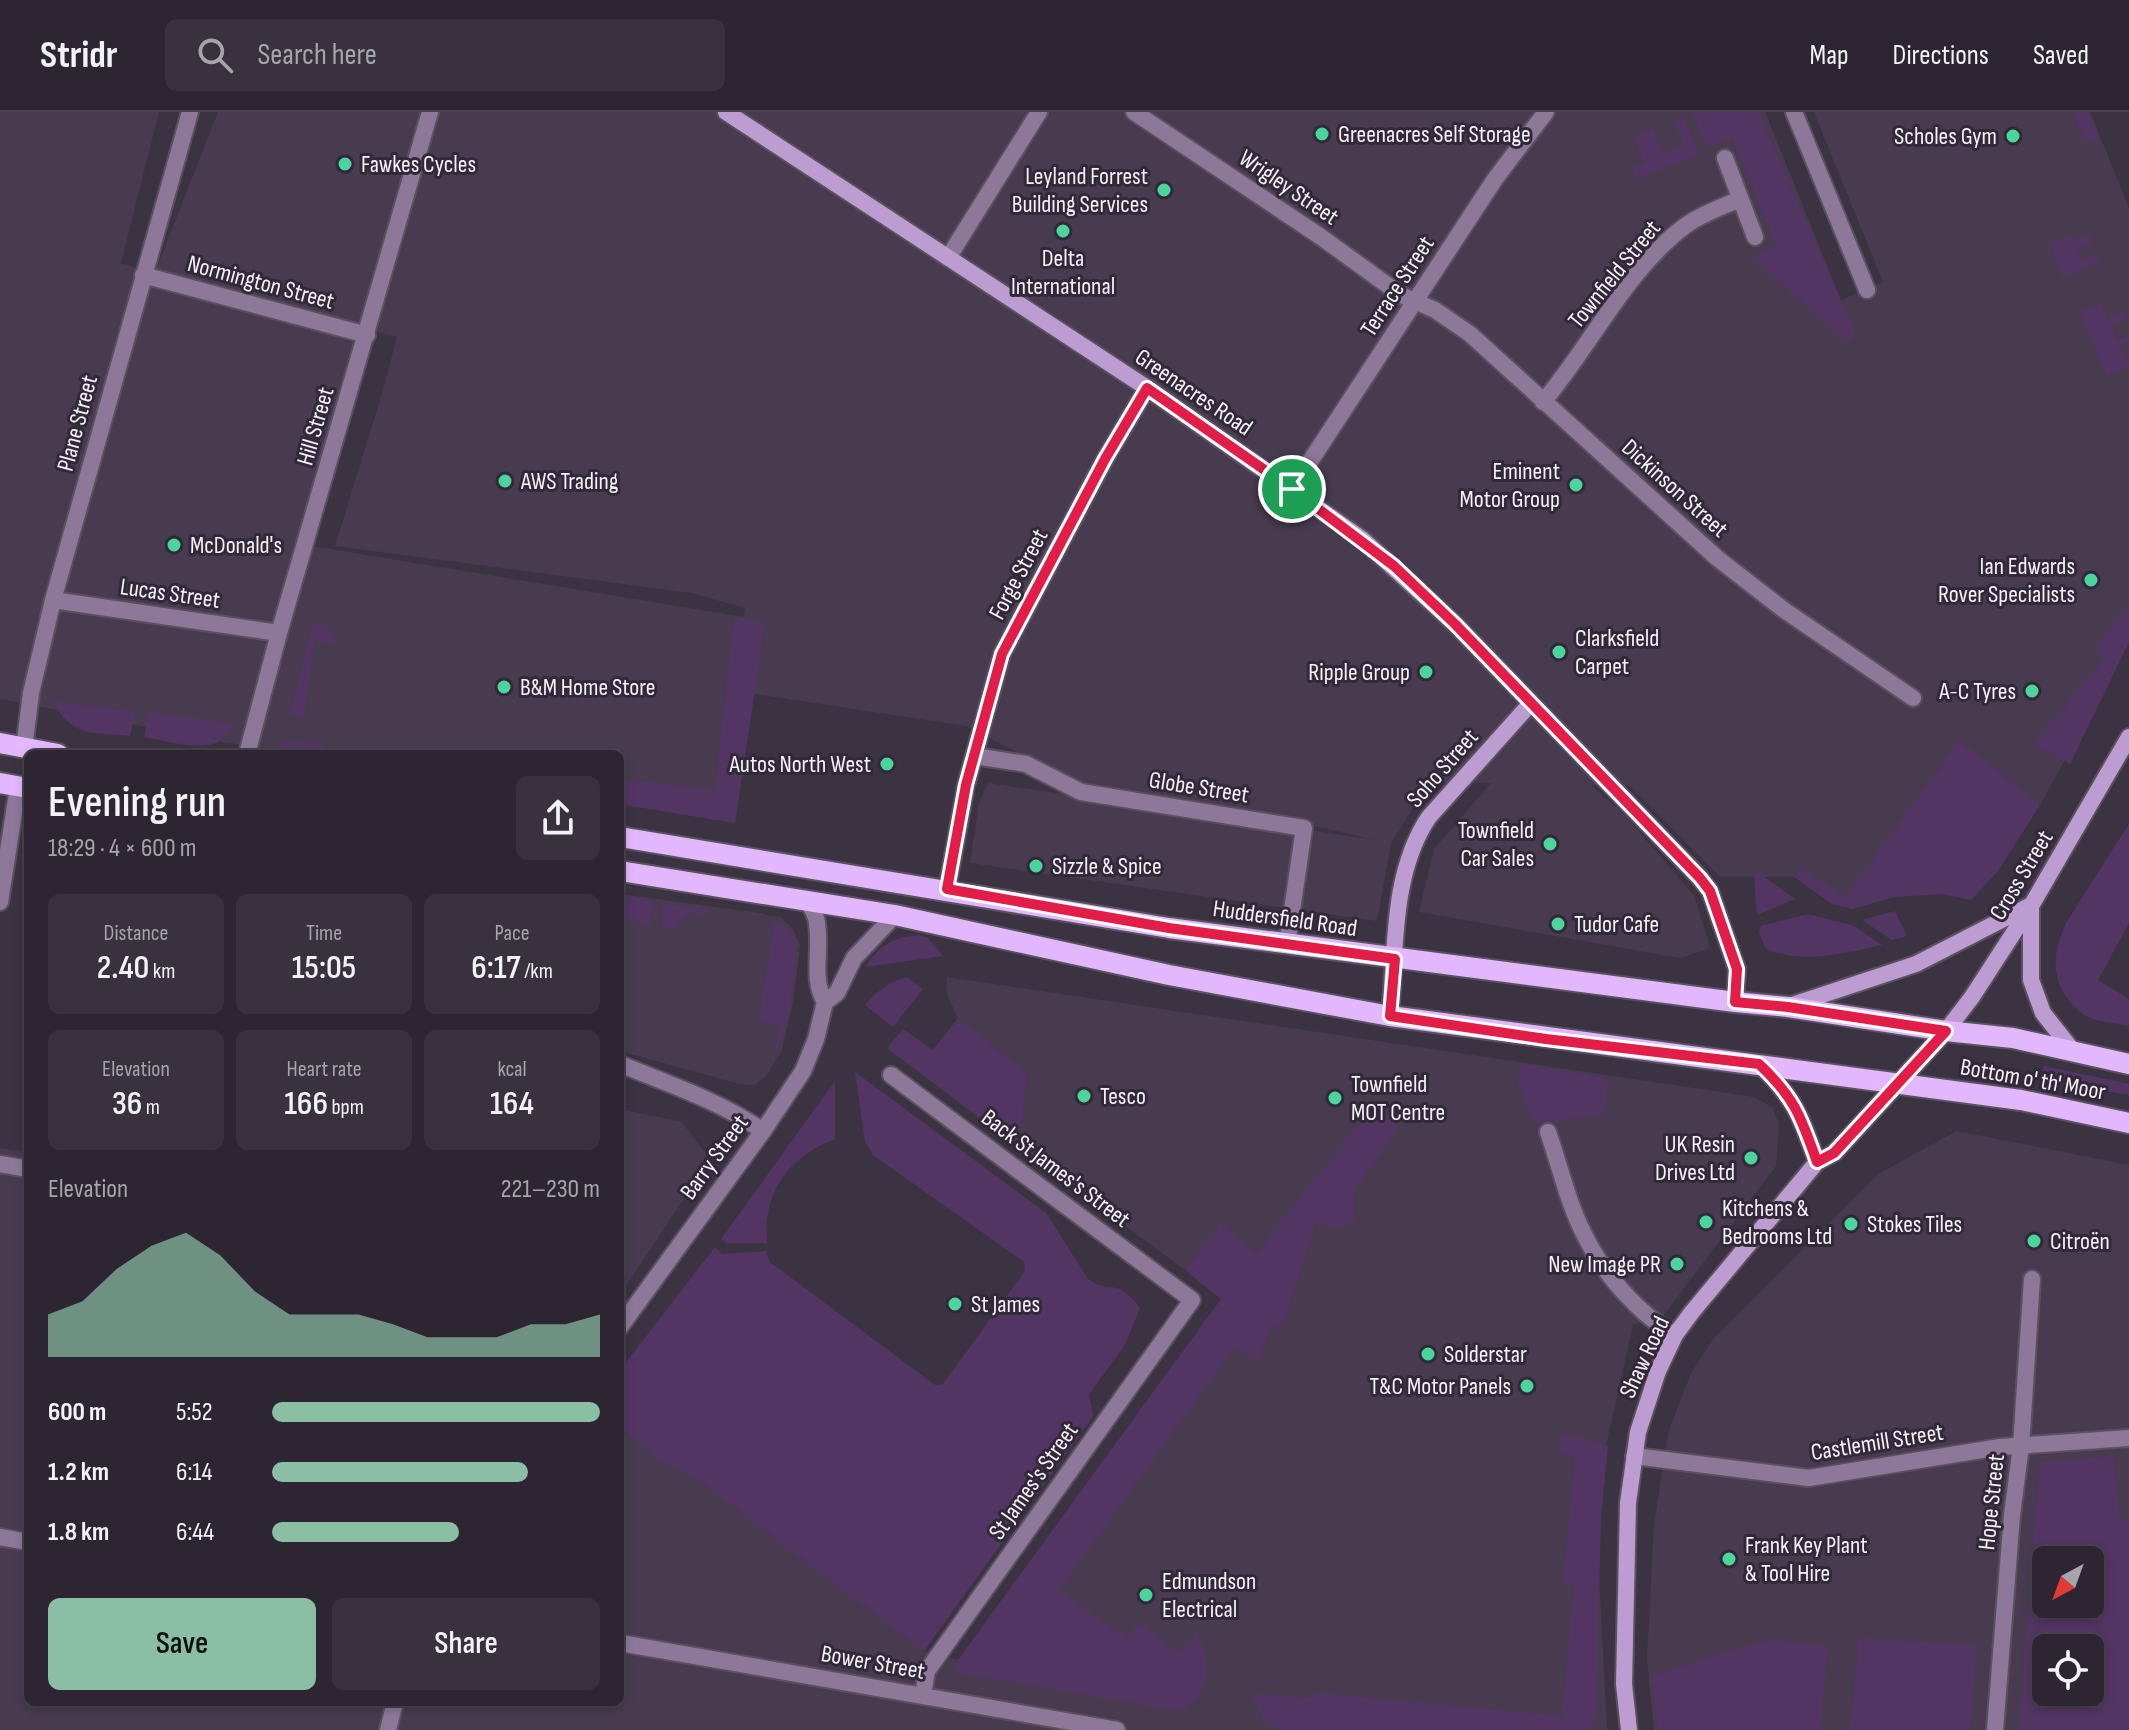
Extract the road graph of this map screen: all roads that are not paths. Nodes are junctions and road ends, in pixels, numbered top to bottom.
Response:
1 (190, 112) edge
2 (430, 112) edge
3 (726, 112) edge
4 (1039, 112) edge
5 (1134, 112) edge
6 (1546, 112) edge
7 (1794, 112) edge
8 (1725, 158) dead end
9 (1740, 199) junction
10 (1755, 237) dead end
11 (948, 258) junction
12 (143, 275) junction
13 (1867, 290) dead end
14 (1416, 301) junction
15 (367, 335) junction
16 (1147, 388) junction
17 (1543, 402) junction
18 (1292, 489) junction
19 (53, 600) junction
20 (279, 633) junction
21 (1913, 698) dead end
22 (1531, 703) junction
23 (0, 743) edge
24 (2127, 744) edge
25 (24, 749) junction
26 (31, 750) edge
27 (248, 750) edge
28 (975, 756) junction
29 (15, 786) edge
30 (624, 838) edge
31 (624, 872) edge
32 (947, 889) junction
33 (808, 900) junction
34 (0, 902) edge
35 (2031, 906) junction
36 (895, 915) junction
37 (1287, 945) junction
38 (1395, 959) junction
39 (825, 1002) junction
40 (1735, 1002) junction
41 (1788, 1007) junction
42 (1390, 1016) junction
43 (1946, 1031) junction
44 (2073, 1051) junction
45 (1759, 1064) junction
46 (2129, 1064) edge
47 (624, 1066) edge
48 (891, 1075) dead end
49 (1898, 1083) junction
50 (2129, 1123) edge
51 (763, 1131) junction
52 (1548, 1132) dead end
53 (1817, 1162) junction
54 (0, 1164) edge
55 (24, 1168) edge
56 (2032, 1279) dead end
57 (1192, 1300) joint
58 (624, 1322) edge
59 (1675, 1335) junction
60 (2129, 1438) edge
61 (2021, 1446) junction
62 (1634, 1456) junction
63 (0, 1537) edge
64 (24, 1541) edge
65 (624, 1644) edge
66 (923, 1695) junction
67 (394, 1706) edge
68 (388, 1730) edge
69 (1117, 1730) edge
70 (1629, 1730) edge
71 (1995, 1730) edge

1 - 12 street, Plane Street
2 - 15 street, Hill Street
3 - 11 street, Greenacres Road
4 - 11 street
5 - 14 street, Wrigley Street
6 - 14 street, Terrace Street
7 - 13 street
8 - 9 street
9 - 10 street
9 - 17 street, Townfield Street
11 - 16 street, Greenacres Road
12 - 15 street, Normington Street
12 - 19 street, Plane Street
14 - 17 street, Dickinson Street
14 - 18 street, Terrace Street
15 - 20 street, Hill Street
16 - 18 street, Greenacres Road
16 - 28 street, Forge Street
17 - 21 street, Dickinson Street
18 - 22 street, Greenacres Road
19 - 20 street, Lucas Street
19 - 25 street, Plane Street
20 - 27 street, Hill Street
22 - 38 street, Soho Street
22 - 40 street, Greenacres Road
23 - 25 main road
24 - 35 street, Cross Street
25 - 26 main road
28 - 32 street, Forge Street
28 - 37 street, Globe Street
29 - 34 street
30 - 32 main road, Huddersfield Road
31 - 33 main road
32 - 37 main road, Huddersfield Road
33 - 36 main road
33 - 39 street, Barry Street
35 - 41 street
35 - 43 street, Cross Street
35 - 44 street
36 - 39 street, Barry Street
36 - 42 main road
37 - 38 main road, Huddersfield Road
38 - 40 main road, Huddersfield Road
38 - 42 street, Soho Street
39 - 51 street, Barry Street
40 - 41 main road, Huddersfield Road
41 - 43 main road, Huddersfield Road
42 - 45 main road
43 - 44 main road, Bottom o' th' Moor
43 - 49 street, Bottom o' th' Moor
44 - 46 main road, Bottom o' th' Moor
45 - 49 main road
45 - 53 street
47 - 51 street
48 - 57 street, Back St James's Street
49 - 50 main road, Bottom o' th' Moor
49 - 53 street, Shaw Road
51 - 58 street, Barry Street
52 - 59 street
53 - 59 street, Shaw Road
54 - 55 street
56 - 61 street, Hope Street
57 - 66 street, St James's Street
59 - 62 street, Shaw Road
60 - 61 street, Castlemill Street
61 - 62 street, Castlemill Street
61 - 71 street, Hope Street
62 - 70 street, Shaw Road
63 - 64 street
65 - 66 street, Bower Street
66 - 69 street, Bower Street
67 - 68 street

